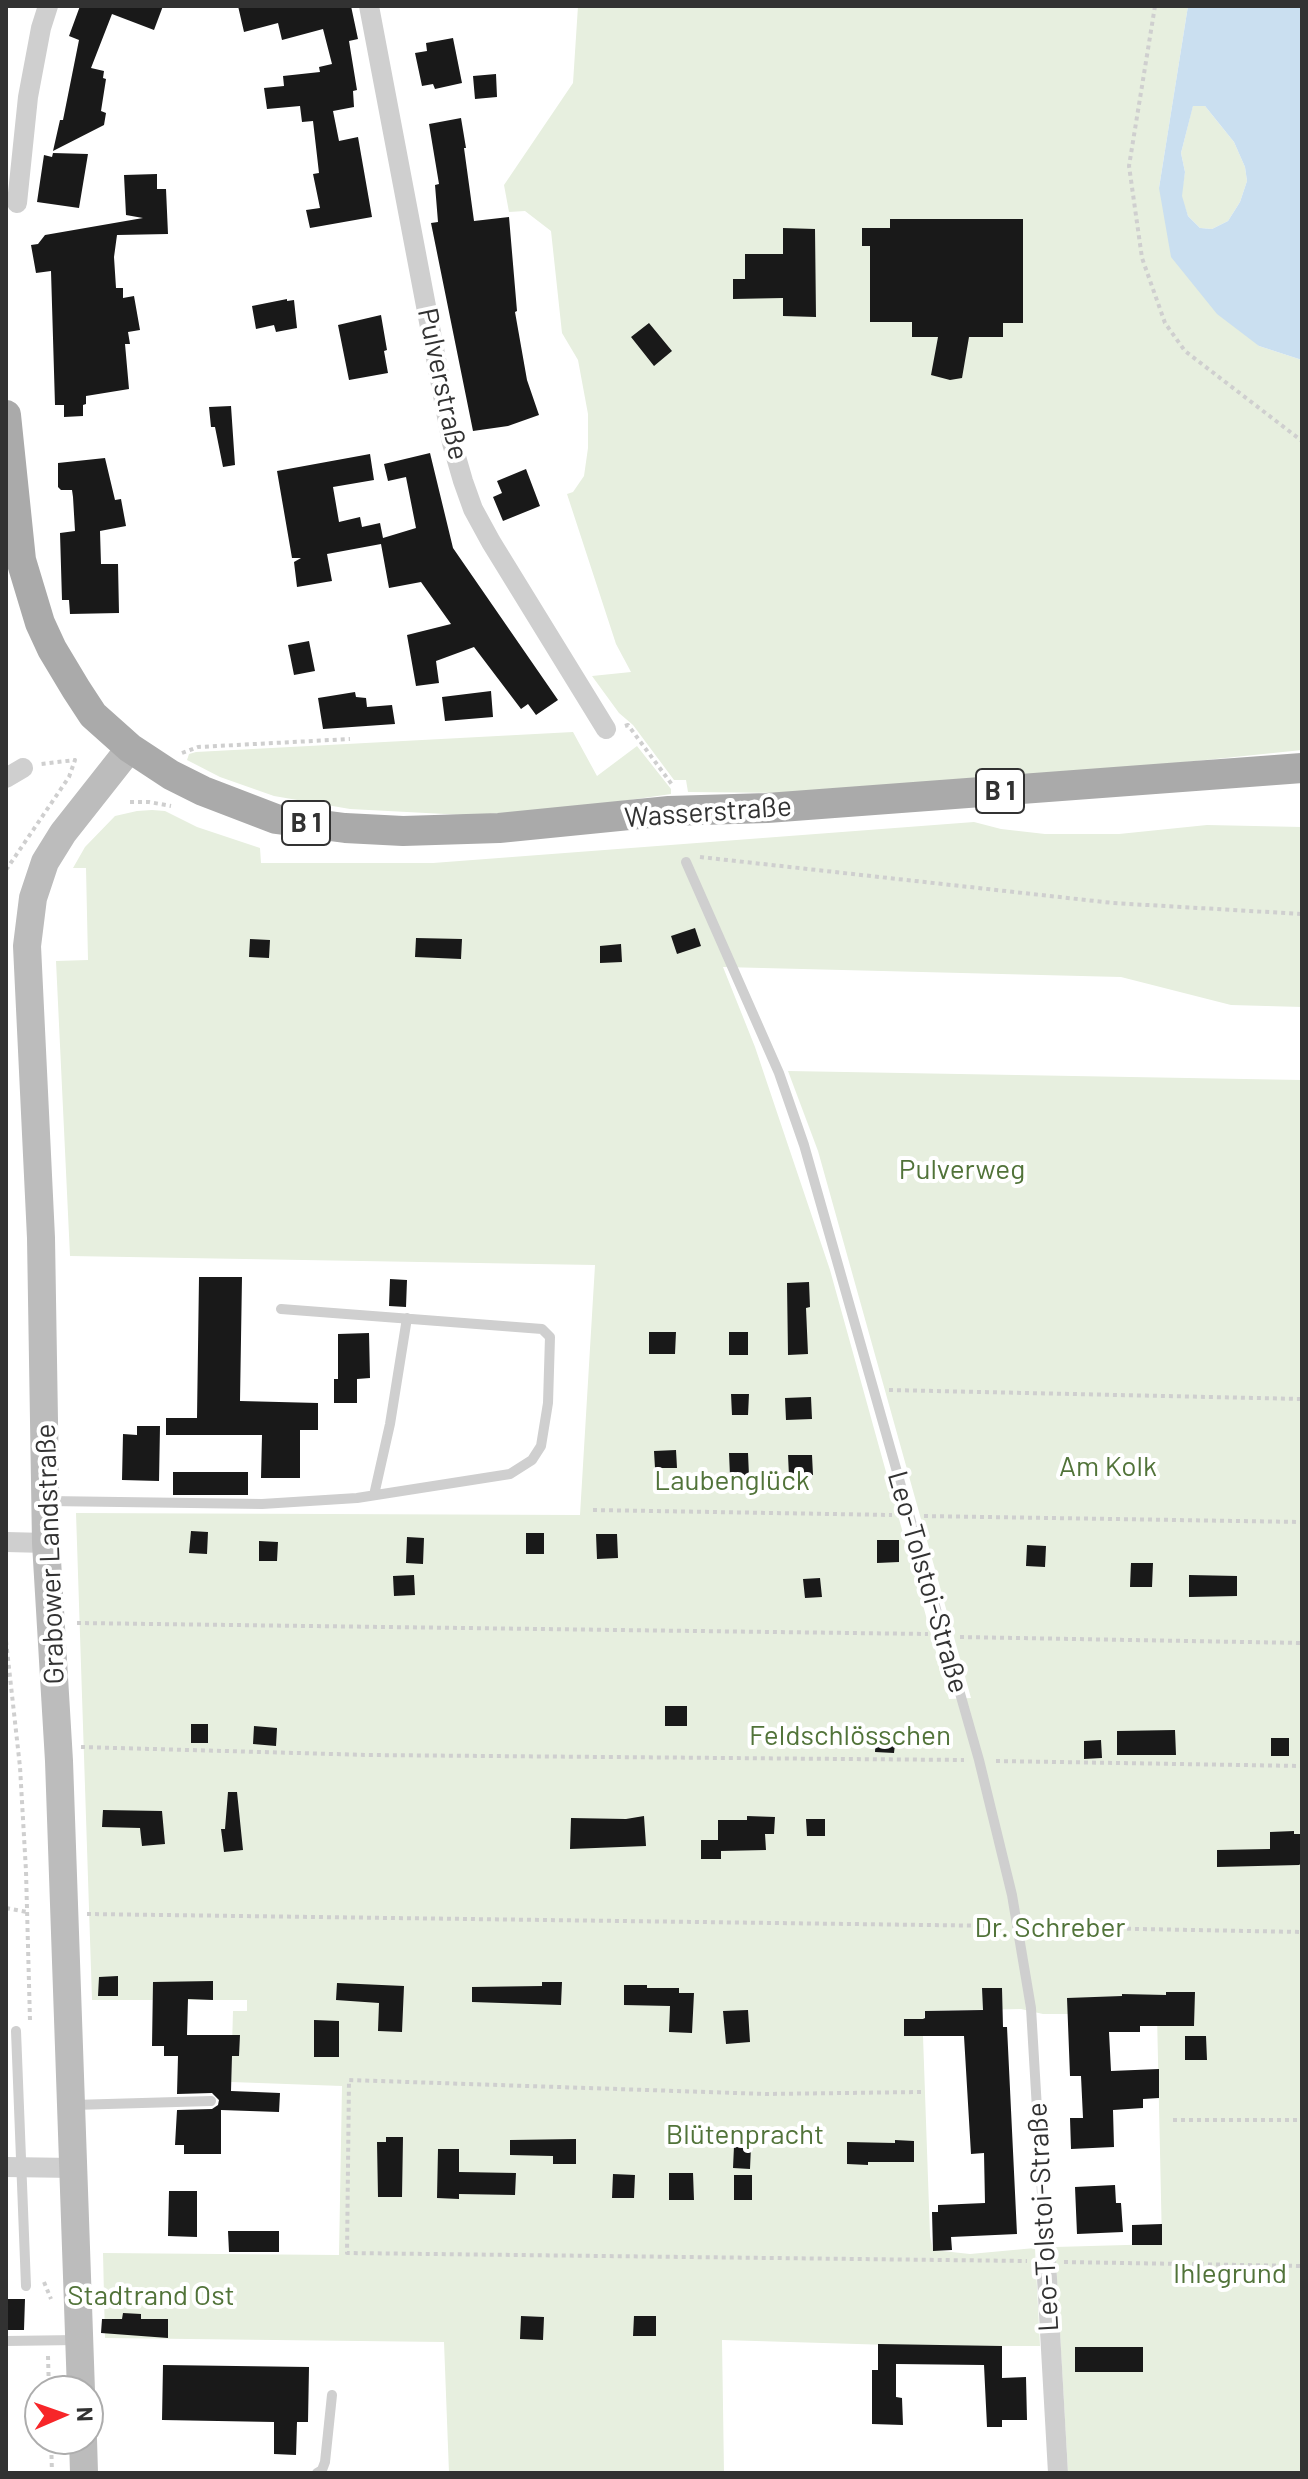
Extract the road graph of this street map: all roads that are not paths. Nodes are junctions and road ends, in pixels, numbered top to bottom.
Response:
1 (48, 6) edge
2 (369, 6) edge
3 (17, 203) dead end
4 (6, 415) edge
5 (13, 562) edge
6 (606, 729) road end
7 (130, 748) junction
8 (1302, 768) edge
9 (686, 862) road end
10 (281, 1309) dead end
11 (407, 1318) junction
12 (374, 1495) junction
13 (46, 1501) junction
14 (6, 1542) edge
15 (46, 1543) junction
16 (16, 2031) dead end
17 (211, 2101) dead end
18 (71, 2105) junction
19 (14, 2168) edge
20 (74, 2168) junction
21 (1046, 2261) joint
22 (26, 2286) dead end
23 (79, 2340) junction
24 (6, 2341) edge
25 (80, 2375) edge
26 (332, 2395) dead end
27 (317, 2473) edge
28 (1058, 2473) edge

1 - 3 street
2 - 6 street, Pulverstraße
4 - 5 main road, B 1
5 - 7 main road, B 1
7 - 8 main road, Wasserstraße / B 1
7 - 13 main road, Grabower Landstraße
9 - 21 lane, Leo-Tolstoi-Straße
10 - 11 lane
11 - 12 lane
11 - 12 lane
12 - 13 lane
13 - 15 main road, Grabower Landstraße
14 - 15 street
15 - 18 main road, Grabower Landstraße
16 - 19 lane
17 - 18 lane
18 - 20 main road, Grabower Landstraße
19 - 20 street
19 - 22 lane
20 - 23 main road, Grabower Landstraße
21 - 28 street, Leo-Tolstoi-Straße
23 - 24 lane
23 - 25 main road, Grabower Landstraße
26 - 27 lane

